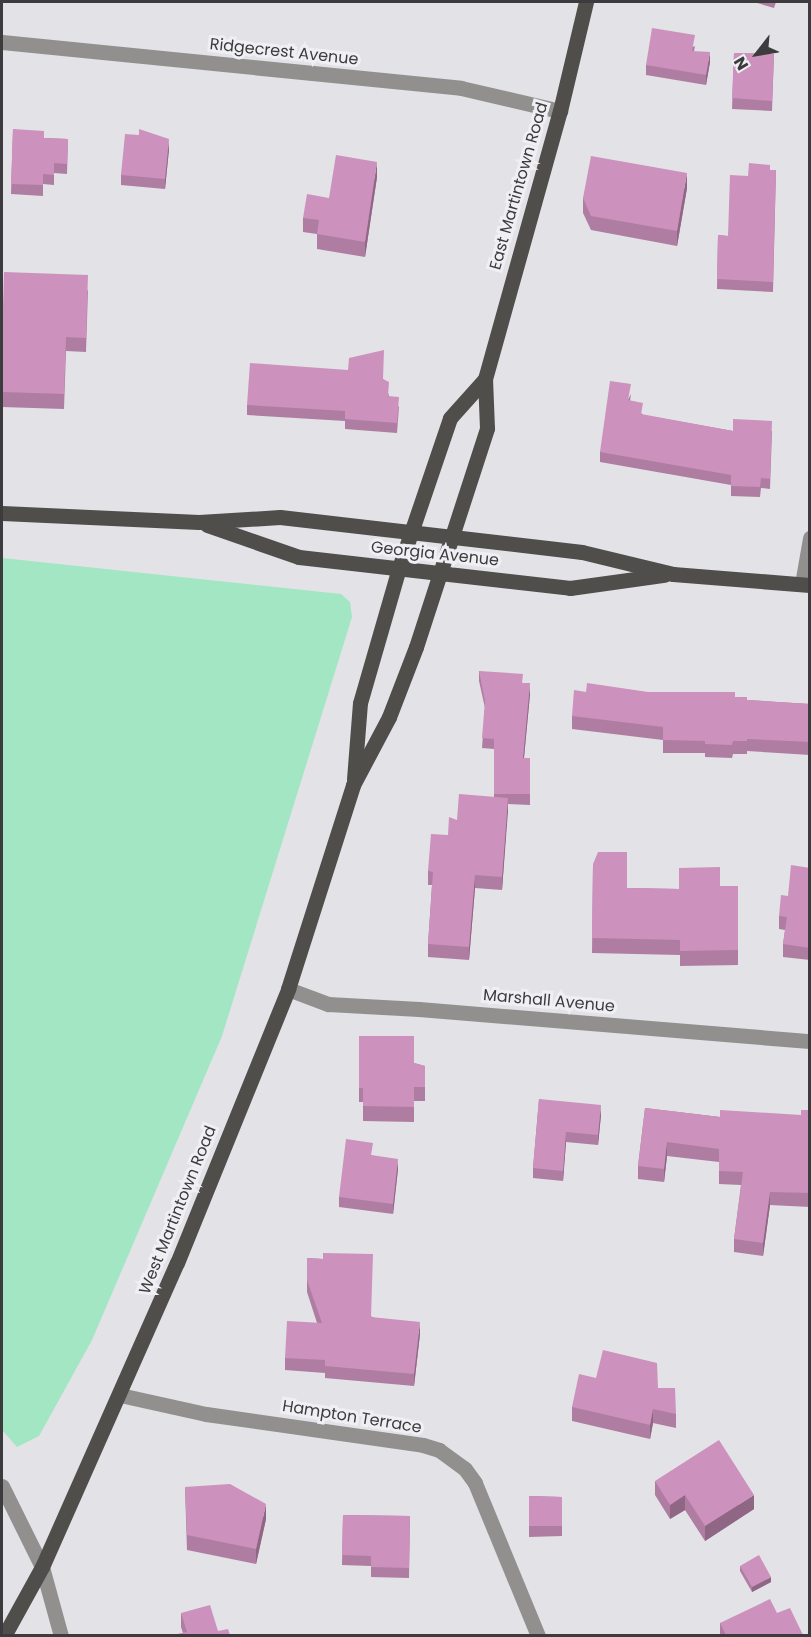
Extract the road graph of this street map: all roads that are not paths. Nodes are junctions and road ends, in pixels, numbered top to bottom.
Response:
1 (586, 2) edge
2 (2, 42) edge
3 (560, 111) junction
4 (485, 379) junction
5 (2, 513) edge
6 (199, 522) junction
7 (412, 532) junction
8 (452, 537) junction
9 (810, 538) edge
10 (399, 568) junction
11 (440, 573) junction
12 (673, 574) junction
13 (806, 584) edge
14 (353, 785) junction
15 (288, 989) junction
16 (810, 1041) edge
17 (120, 1395) junction
18 (2, 1486) edge
19 (42, 1567) junction
20 (4, 1635) edge
21 (61, 1635) edge
22 (538, 1635) edge

1 - 3 main road, East Martintown Road
2 - 3 street, Ridgecrest Avenue
3 - 4 main road, East Martintown Road
4 - 7 main road, East Martintown Road
4 - 8 main road, East Martintown Road
5 - 6 main road, Georgia Avenue
6 - 7 main road, Georgia Avenue
6 - 10 main road, Georgia Avenue
7 - 8 main road, Georgia Avenue
7 - 10 main road, West Martintown Road
8 - 11 main road, East Martintown Road
8 - 12 main road, Georgia Avenue
9 - 13 street
10 - 11 main road, Georgia Avenue
10 - 14 main road, West Martintown Road
11 - 12 main road, Georgia Avenue
11 - 14 main road, West Martintown Road
12 - 13 main road, Georgia Avenue
14 - 15 main road, West Martintown Road
15 - 16 street, Marshall Avenue
15 - 17 main road, West Martintown Road
17 - 19 main road, West Martintown Road
17 - 22 street, Hampton Terrace
18 - 19 street
19 - 20 main road, West Martintown Road
19 - 21 street

